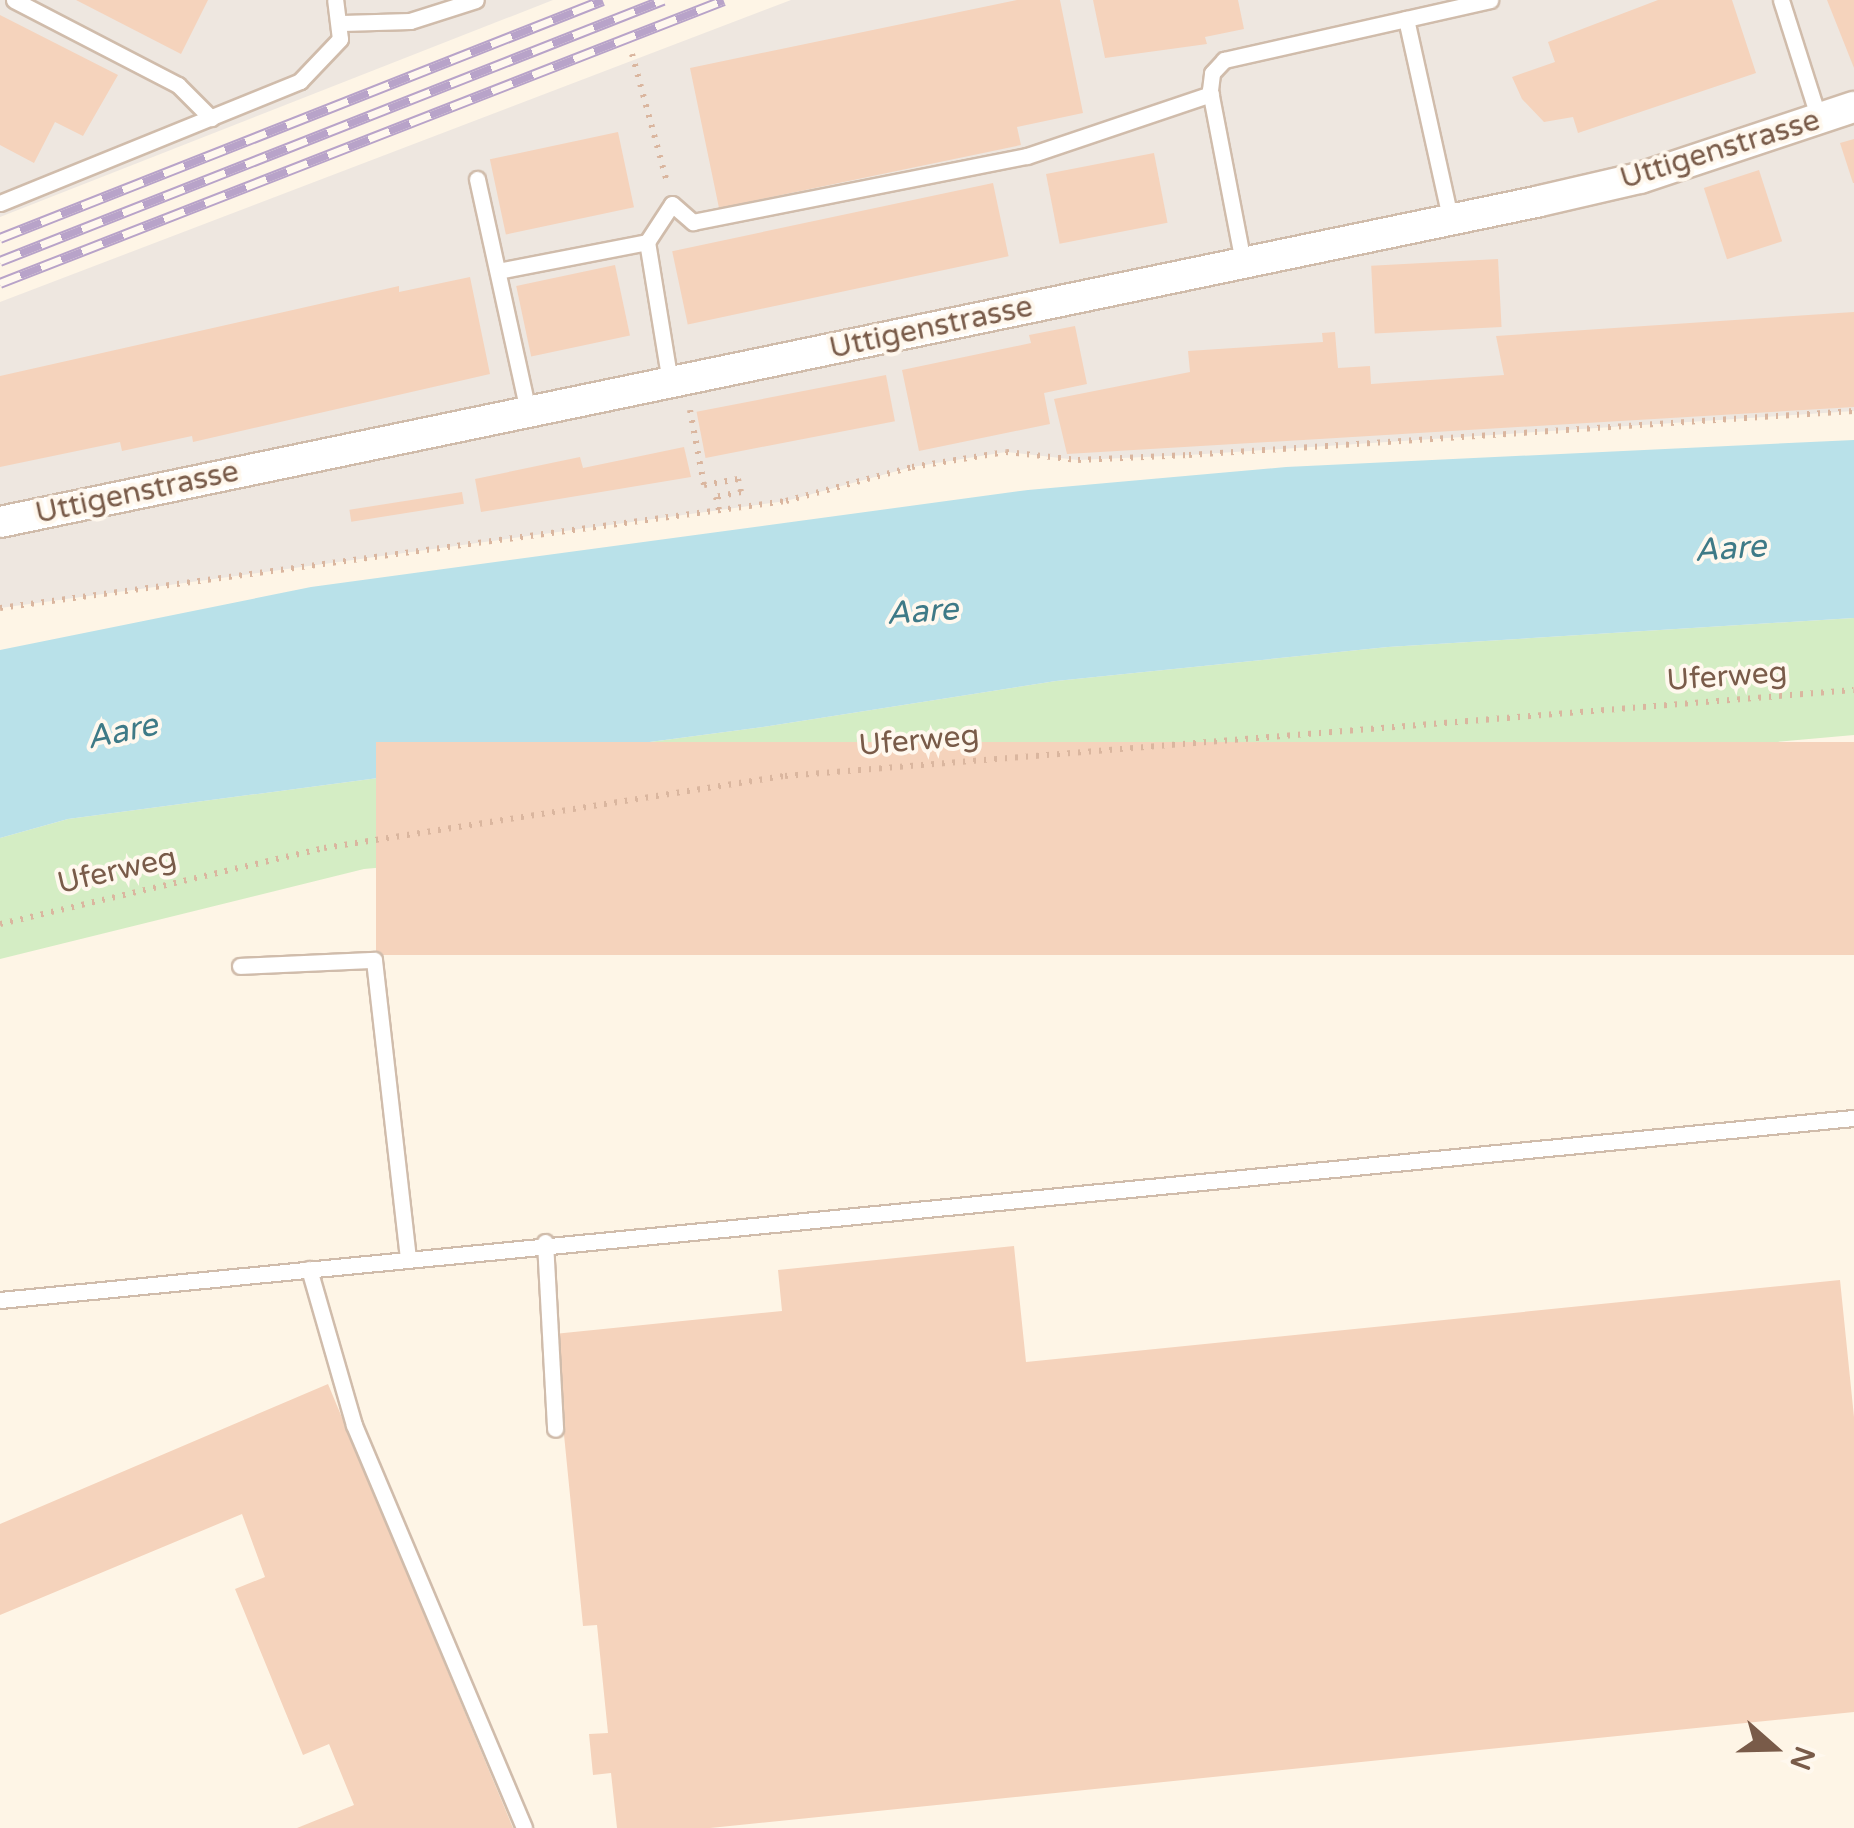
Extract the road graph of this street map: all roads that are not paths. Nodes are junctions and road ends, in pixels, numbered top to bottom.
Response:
1 (14, 0) edge
2 (334, 0) edge
3 (476, 0) edge
4 (1490, 0) edge
5 (1780, 0) edge
6 (1406, 19) junction
7 (342, 22) junction
8 (1211, 94) junction
9 (1854, 107) edge
10 (211, 118) junction
11 (1819, 119) junction
12 (478, 179) dead end
13 (0, 203) edge
14 (1450, 218) junction
15 (647, 242) junction
16 (1243, 262) junction
17 (498, 271) junction
18 (670, 382) junction
19 (528, 411) junction
20 (0, 522) edge
21 (240, 966) dead end
22 (1854, 1118) edge
23 (545, 1242) junction
24 (408, 1258) junction
25 (309, 1269) junction
26 (0, 1300) edge
27 (555, 1430) dead end
28 (524, 1828) edge

1 - 10 lane
2 - 7 lane
3 - 7 lane
4 - 6 lane
5 - 11 lane
6 - 8 lane
6 - 14 lane
7 - 10 lane
8 - 15 lane
8 - 16 lane
9 - 11 street, Uttigenstrasse
10 - 13 lane
11 - 14 street, Uttigenstrasse
12 - 17 lane
14 - 16 street, Uttigenstrasse
15 - 17 lane
15 - 18 lane
16 - 18 street, Uttigenstrasse
17 - 19 lane
18 - 19 street, Uttigenstrasse
19 - 20 street, Uttigenstrasse
21 - 24 lane
22 - 23 lane
23 - 24 lane
23 - 27 lane
24 - 25 lane
25 - 26 lane
25 - 28 lane

